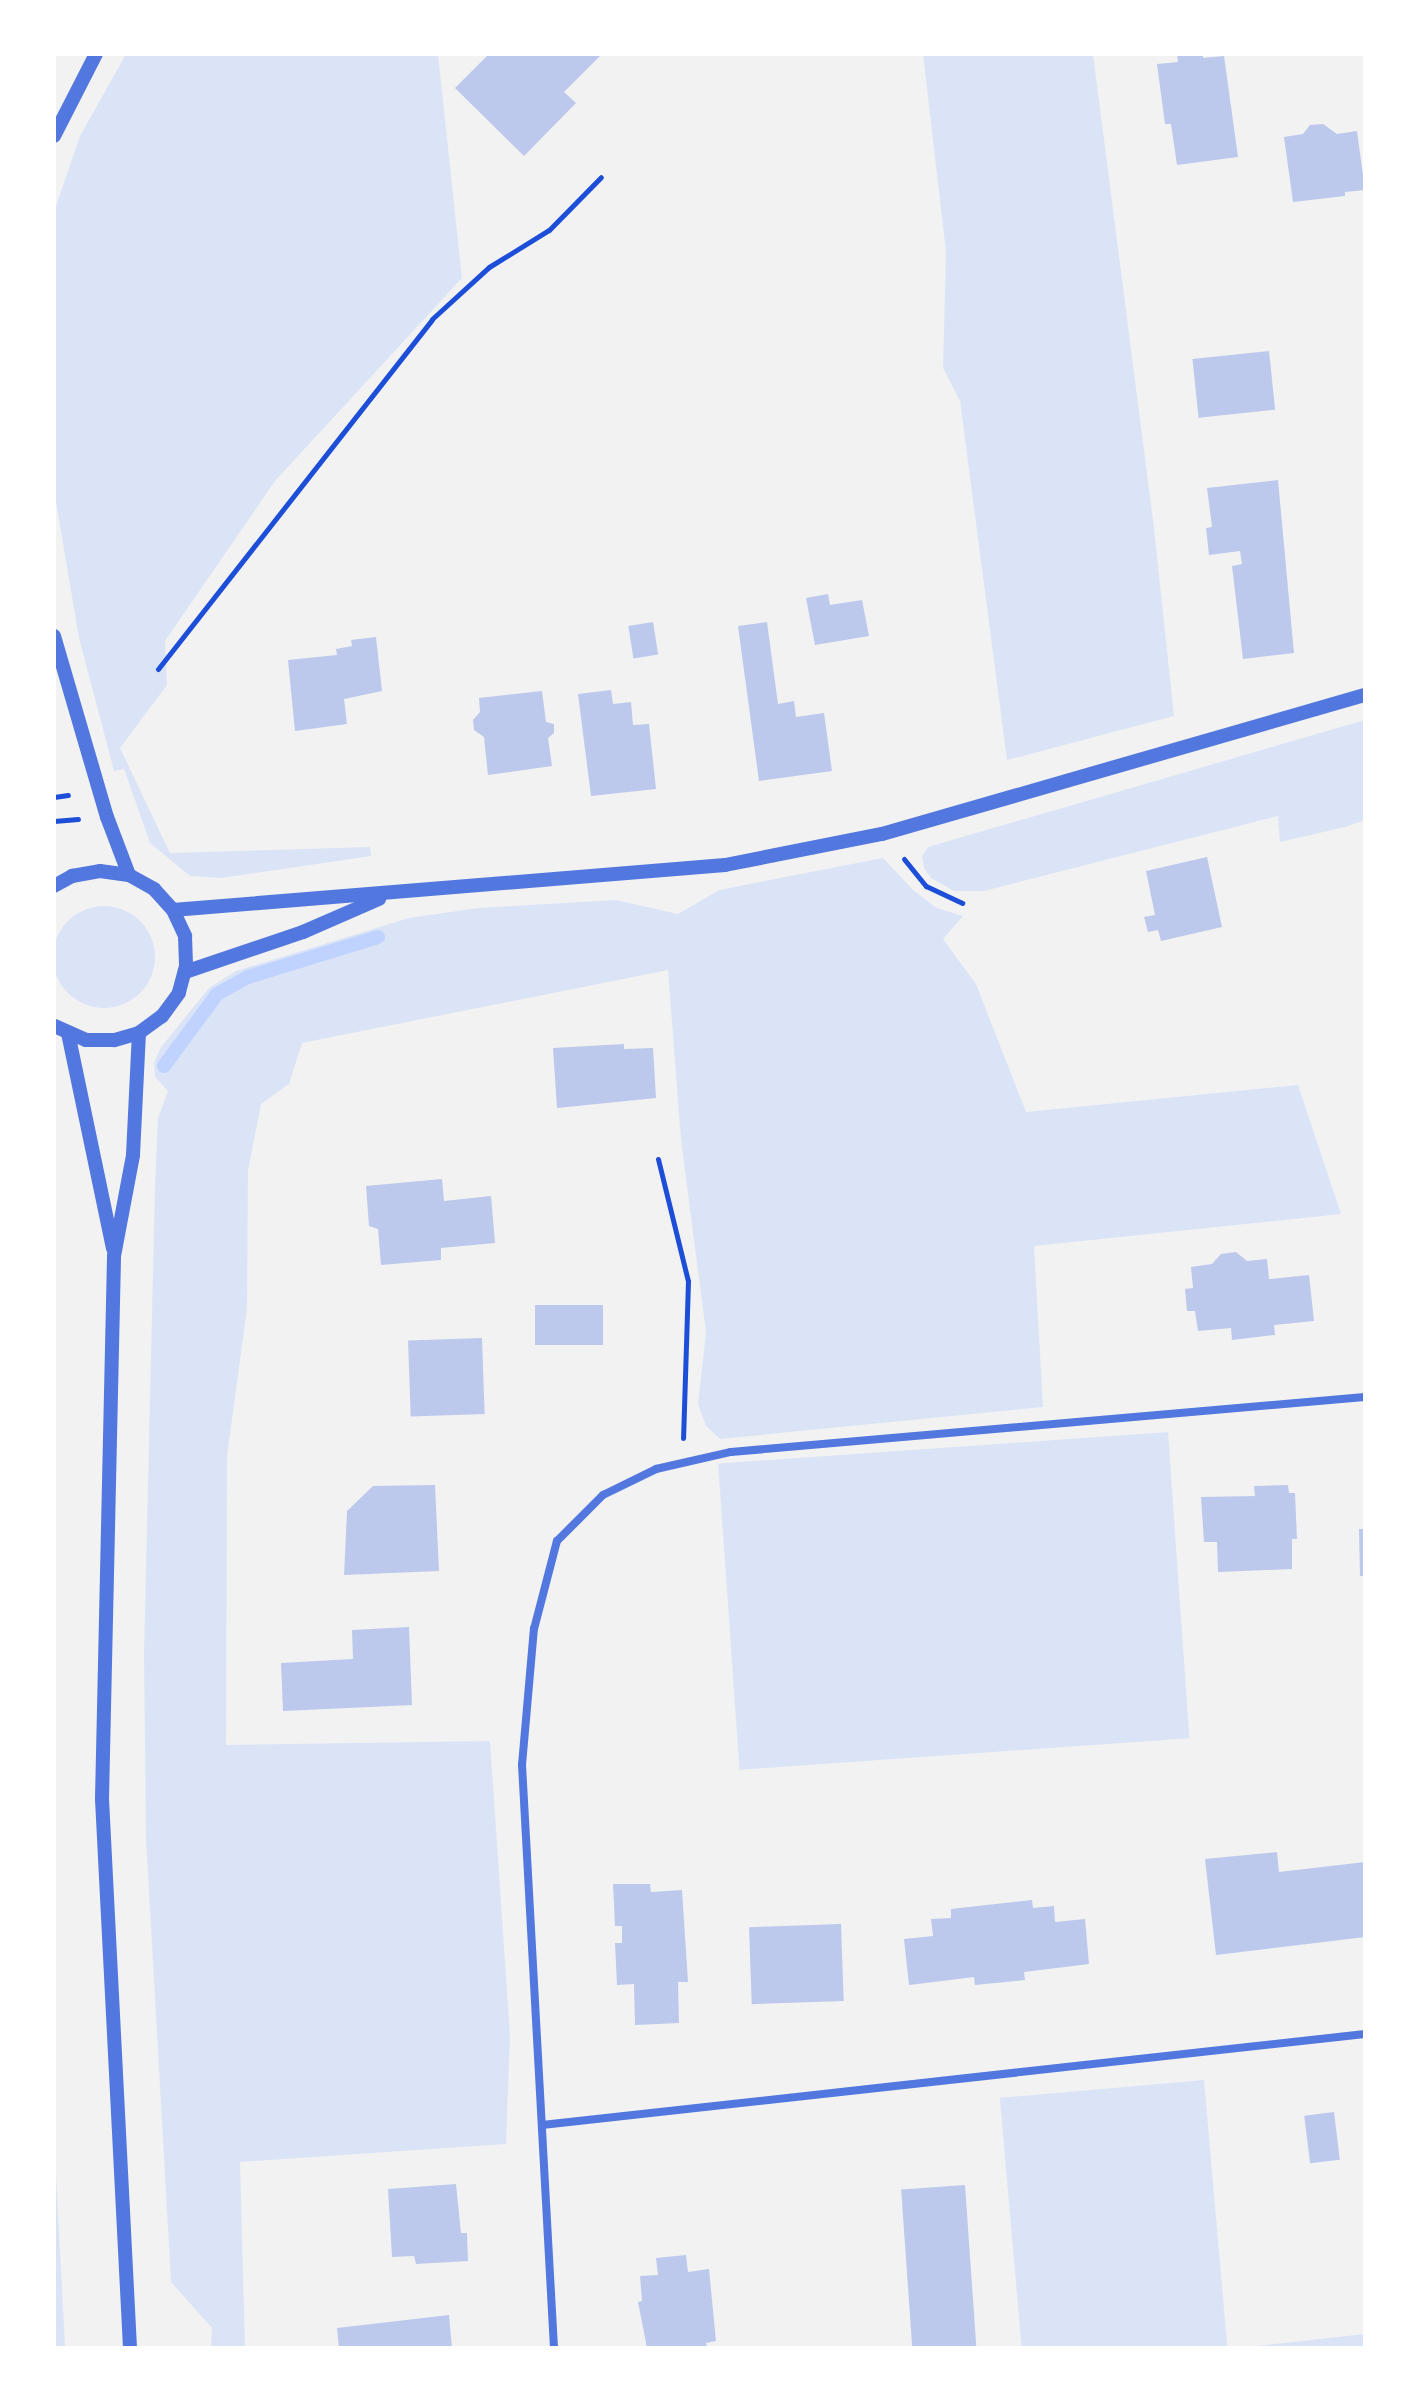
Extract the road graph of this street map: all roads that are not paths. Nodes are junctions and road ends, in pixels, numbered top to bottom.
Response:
1 (96, 54) edge
2 (54, 136) edge
3 (54, 636) edge
4 (1365, 695) edge
5 (129, 875) junction
6 (54, 886) edge
7 (386, 896) junction
8 (173, 910) junction
9 (185, 972) junction
10 (54, 1026) edge
11 (68, 1033) junction
12 (139, 1033) junction
13 (114, 1256) junction
14 (1365, 1397) edge
15 (1365, 2034) edge
16 (542, 2125) junction
17 (130, 2348) edge
18 (554, 2348) edge

1 - 2 street
3 - 5 street
4 - 7 street
5 - 6 street
5 - 8 street
7 - 8 street
7 - 9 street
8 - 9 street
9 - 12 street
10 - 11 street
11 - 12 street
11 - 13 street
12 - 13 street
13 - 17 street
14 - 16 street
15 - 16 street
16 - 18 street

